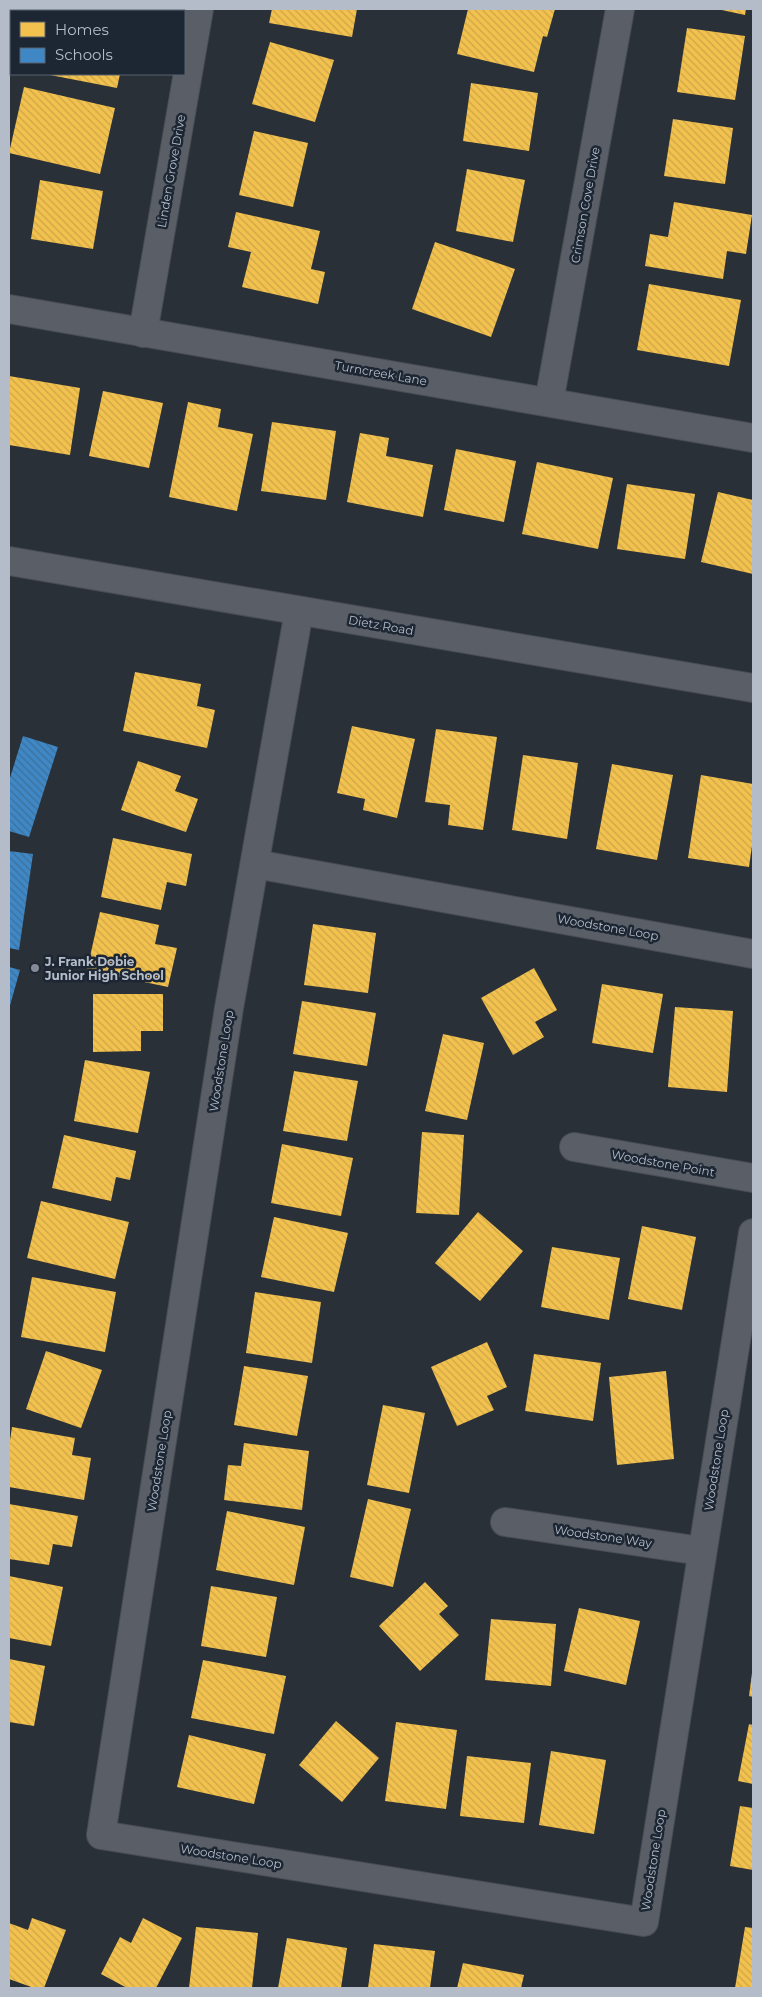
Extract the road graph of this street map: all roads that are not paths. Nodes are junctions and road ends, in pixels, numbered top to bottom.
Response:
1 (199, 9) edge
2 (620, 9) edge
3 (9, 309) edge
4 (143, 332) junction
5 (549, 402) junction
6 (753, 438) edge
7 (9, 561) edge
8 (299, 612) junction
9 (753, 688) edge
10 (255, 864) junction
11 (753, 954) edge
12 (574, 1147) dead end
13 (753, 1178) edge
14 (753, 1233) edge
15 (505, 1522) dead end
16 (701, 1551) junction

1 - 4 street, Linden Grove Drive
2 - 5 street, Crimson Cove Drive
3 - 4 street, Turncreek Lane
4 - 5 street, Turncreek Lane
5 - 6 street, Turncreek Lane
7 - 8 street, Dietz Road
8 - 9 street, Dietz Road
8 - 10 street, Woodstone Loop
10 - 11 street, Woodstone Loop
10 - 16 street, Woodstone Loop
12 - 13 street, Woodstone Point
14 - 16 street, Woodstone Loop
15 - 16 street, Woodstone Way

